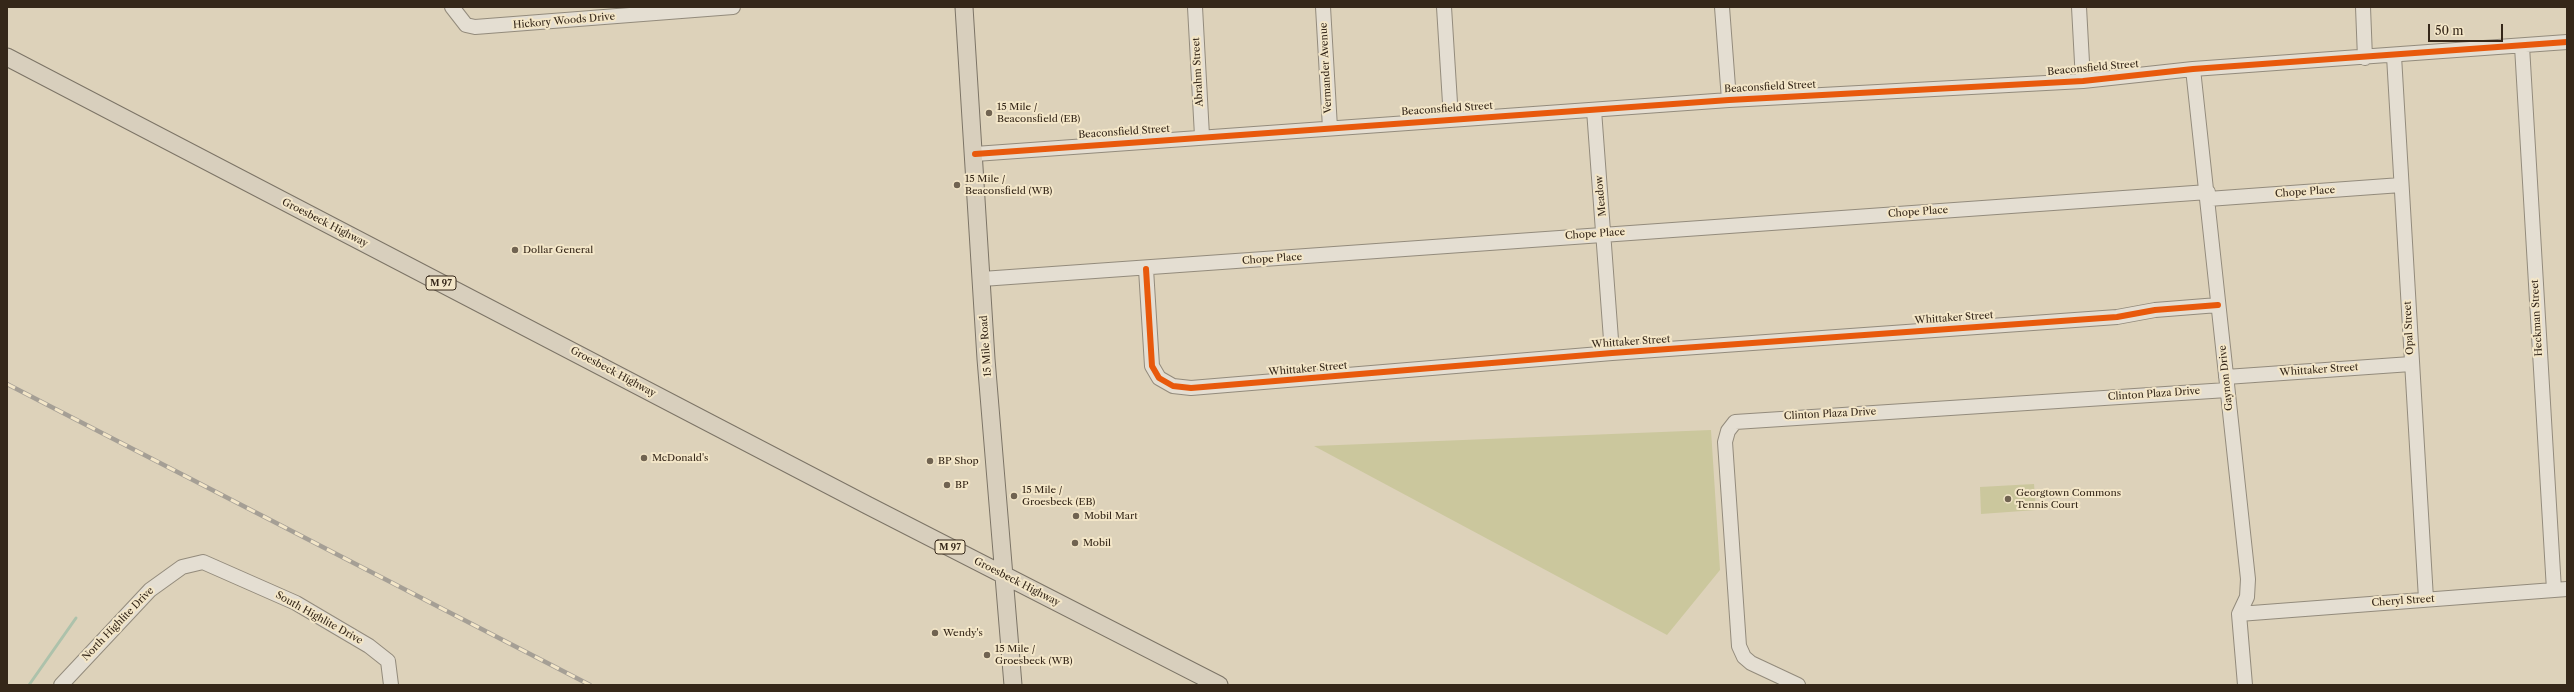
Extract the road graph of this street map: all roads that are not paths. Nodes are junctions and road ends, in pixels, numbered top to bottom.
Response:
1 (452, 7) edge
2 (733, 7) edge
3 (964, 7) edge
4 (1195, 7) edge
5 (1323, 7) edge
6 (1444, 7) edge
7 (1722, 7) edge
8 (2079, 7) edge
9 (2363, 7) edge
10 (2567, 42) edge
11 (2522, 46) junction
12 (2394, 56) junction
13 (7, 57) edge
14 (2366, 58) junction
15 (2193, 69) junction
16 (2083, 81) junction
17 (1729, 100) junction
18 (1594, 110) junction
19 (1451, 118) junction
20 (1330, 128) junction
21 (1202, 136) junction
22 (975, 154) junction
23 (2402, 185) junction
24 (2208, 195) junction
25 (1604, 233) junction
26 (1146, 269) junction
27 (982, 279) junction
28 (2218, 305) junction
29 (1612, 353) junction
30 (2411, 364) junction
31 (2227, 383) junction
32 (203, 562) joint
33 (1006, 576) junction
34 (2561, 589) edge
35 (2426, 600) junction
36 (2239, 614) junction
37 (61, 685) edge
38 (391, 685) edge
39 (1013, 685) edge
40 (1219, 685) edge
41 (1798, 685) edge
42 (2245, 685) edge

1 - 2 street, Hickory Woods Drive
3 - 22 main road, 15 Mile Road
4 - 21 street, Abrahm Street
5 - 20 street, Vermander Avenue
6 - 19 street
7 - 17 street
8 - 16 street
9 - 14 street
10 - 11 street, Beaconsfield Street
11 - 12 street, Beaconsfield Street
11 - 34 street, Heckman Street
12 - 14 street, Beaconsfield Street
12 - 23 street, Opal Street
13 - 33 main road, Groesbeck Highway / M 97
14 - 15 street, Beaconsfield Street
15 - 16 street, Beaconsfield Street
15 - 24 street, Gaynon Drive
16 - 17 street, Beaconsfield Street
17 - 18 street, Beaconsfield Street
18 - 19 street, Beaconsfield Street
18 - 25 street, Meadow
19 - 20 street, Beaconsfield Street
20 - 21 street, Beaconsfield Street
21 - 22 street, Beaconsfield Street
22 - 27 main road, 15 Mile Road
23 - 24 street, Chope Place
23 - 30 street, Opal Street
24 - 25 street, Chope Place
24 - 28 street, Gaynon Drive
25 - 26 street, Chope Place
25 - 29 street, Meadow
26 - 27 street, Chope Place
26 - 29 street, Whittaker Street
27 - 33 main road, 15 Mile Road
28 - 29 street, Whittaker Street
28 - 31 street, Gaynon Drive
30 - 31 street, Whittaker Street
30 - 35 street, Opal Street
31 - 36 street, Gaynon Drive
31 - 41 street, Clinton Plaza Drive
32 - 37 street, North Highlite Drive
32 - 38 street, South Highlite Drive
33 - 39 main road, 15 Mile Road
33 - 40 main road, Groesbeck Highway / M 97
34 - 35 street, Cheryl Street
35 - 36 street, Cheryl Street
36 - 42 street, Gaynon Drive

